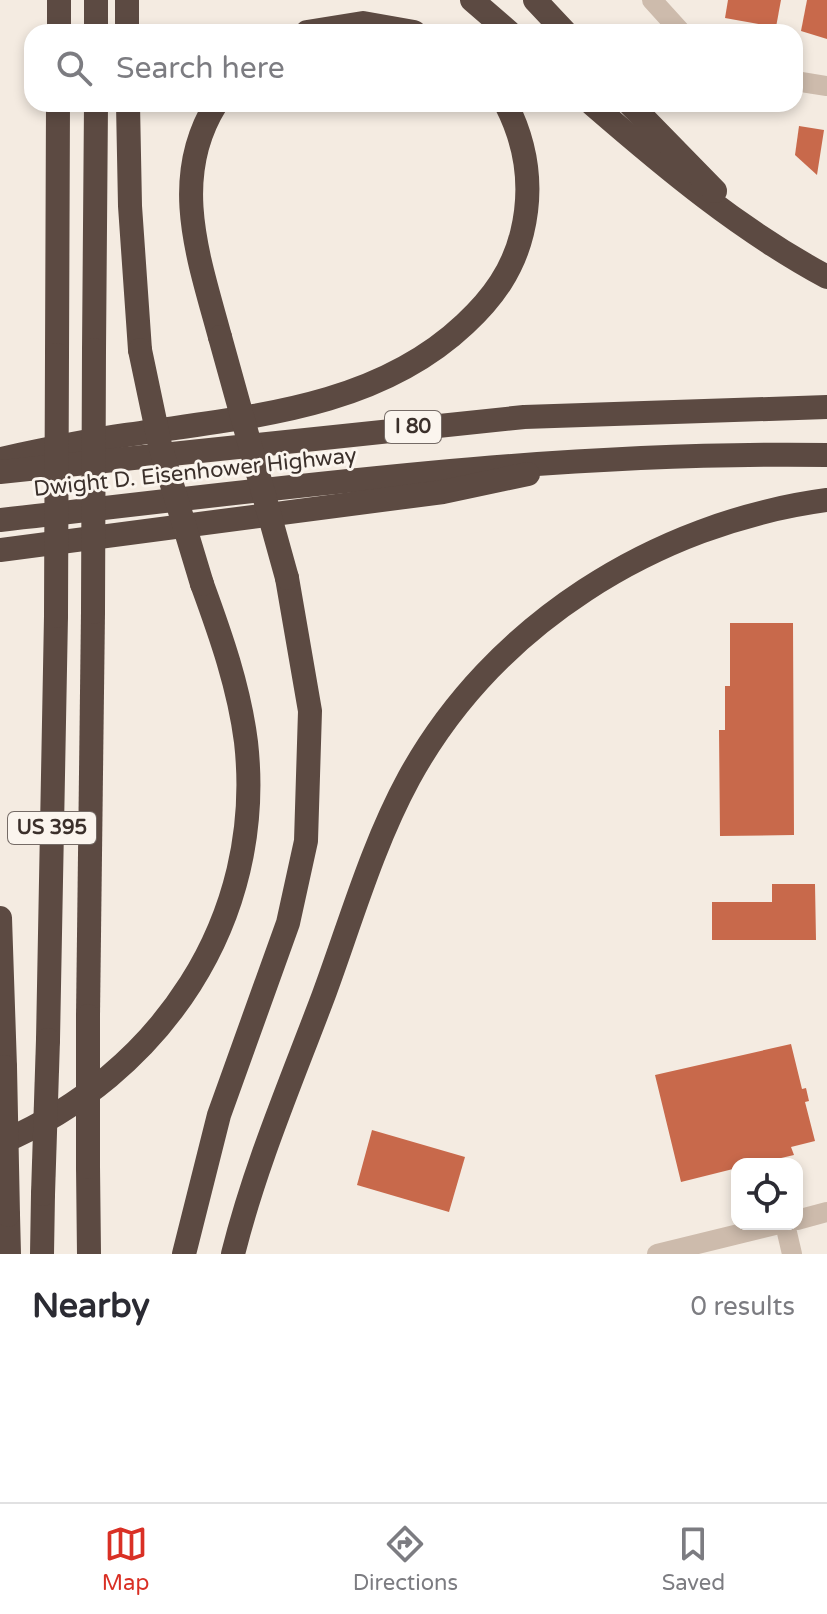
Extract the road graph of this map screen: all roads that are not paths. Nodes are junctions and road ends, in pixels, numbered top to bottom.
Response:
1 (59, 0) edge
2 (96, 0) edge
3 (127, 0) edge
4 (472, 0) edge
5 (535, 0) edge
6 (652, 0) edge
7 (59, 24) edge
8 (96, 24) edge
9 (127, 24) edge
10 (500, 24) edge
11 (558, 24) edge
12 (674, 24) edge
13 (803, 82) edge
14 (827, 86) edge
15 (58, 112) edge
16 (96, 112) edge
17 (128, 112) edge
18 (212, 112) edge
19 (510, 112) edge
20 (601, 112) edge
21 (638, 112) edge
22 (781, 252) junction
23 (827, 277) edge
24 (827, 407) edge
25 (827, 455) edge
26 (0, 459) edge
27 (577, 459) junction
28 (0, 472) edge
29 (827, 500) edge
30 (0, 520) edge
31 (0, 550) edge
32 (0, 918) edge
33 (0, 1143) edge
34 (827, 1212) edge
35 (803, 1218) edge
36 (757, 1230) edge
37 (784, 1230) edge
38 (9, 1254) edge
39 (42, 1254) edge
40 (89, 1254) edge
41 (184, 1254) edge
42 (233, 1254) edge
43 (657, 1254) edge
44 (792, 1254) edge

1 - 7 highway
2 - 8 highway
3 - 9 highway
4 - 10 highway
5 - 11 highway
6 - 12 street
13 - 14 street
15 - 39 highway, US 395, bridge
16 - 40 highway, US 395, bridge
17 - 33 highway, bridge
18 - 41 highway, bridge
19 - 26 highway
20 - 22 highway
21 - 22 highway
22 - 23 highway
24 - 28 highway, Dwight D. Eisenhower Highway / I 80
25 - 27 highway, Dwight D. Eisenhower Highway / I 80
27 - 30 highway, Dwight D. Eisenhower Highway / I 80
27 - 31 highway
29 - 42 highway
32 - 38 highway, bridge
34 - 35 street
36 - 43 street
37 - 44 street

